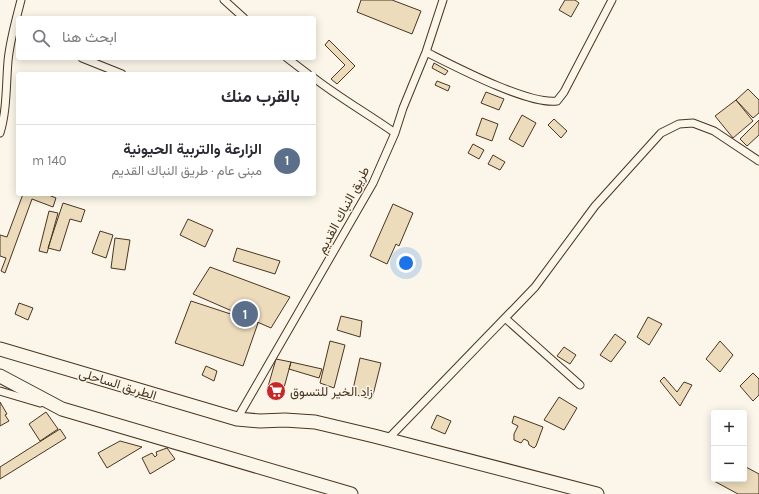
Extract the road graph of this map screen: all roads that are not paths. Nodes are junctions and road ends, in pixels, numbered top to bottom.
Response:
1 (21, 0) edge
2 (224, 0) edge
3 (443, 0) edge
4 (612, 0) edge
5 (18, 16) edge
6 (242, 16) edge
7 (15, 31) edge
8 (426, 52) junction
9 (87, 60) edge
10 (290, 60) edge
11 (117, 72) edge
12 (305, 72) edge
13 (316, 80) edge
14 (0, 133) edge
15 (395, 133) junction
16 (759, 161) edge
17 (505, 318) junction
18 (0, 349) edge
19 (0, 376) edge
20 (580, 385) dead end
21 (0, 391) edge
22 (62, 409) junction
23 (237, 419) junction
24 (387, 440) junction
25 (336, 492) edge
26 (351, 494) edge
27 (597, 494) edge

1 - 5 street
2 - 6 street
3 - 8 street, طريق النباك القديم
4 - 8 street
7 - 14 street
8 - 15 street, طريق النباك القديم
9 - 11 street
10 - 12 street
13 - 15 street
15 - 23 street, طريق النباك القديم
16 - 17 street
17 - 20 street
17 - 24 street
18 - 23 highway, الطريق الساحلى
19 - 22 highway
21 - 22 street
22 - 25 highway
23 - 24 highway, الطريق الساحلى
24 - 27 highway, الطريق الساحلى
25 - 26 highway

